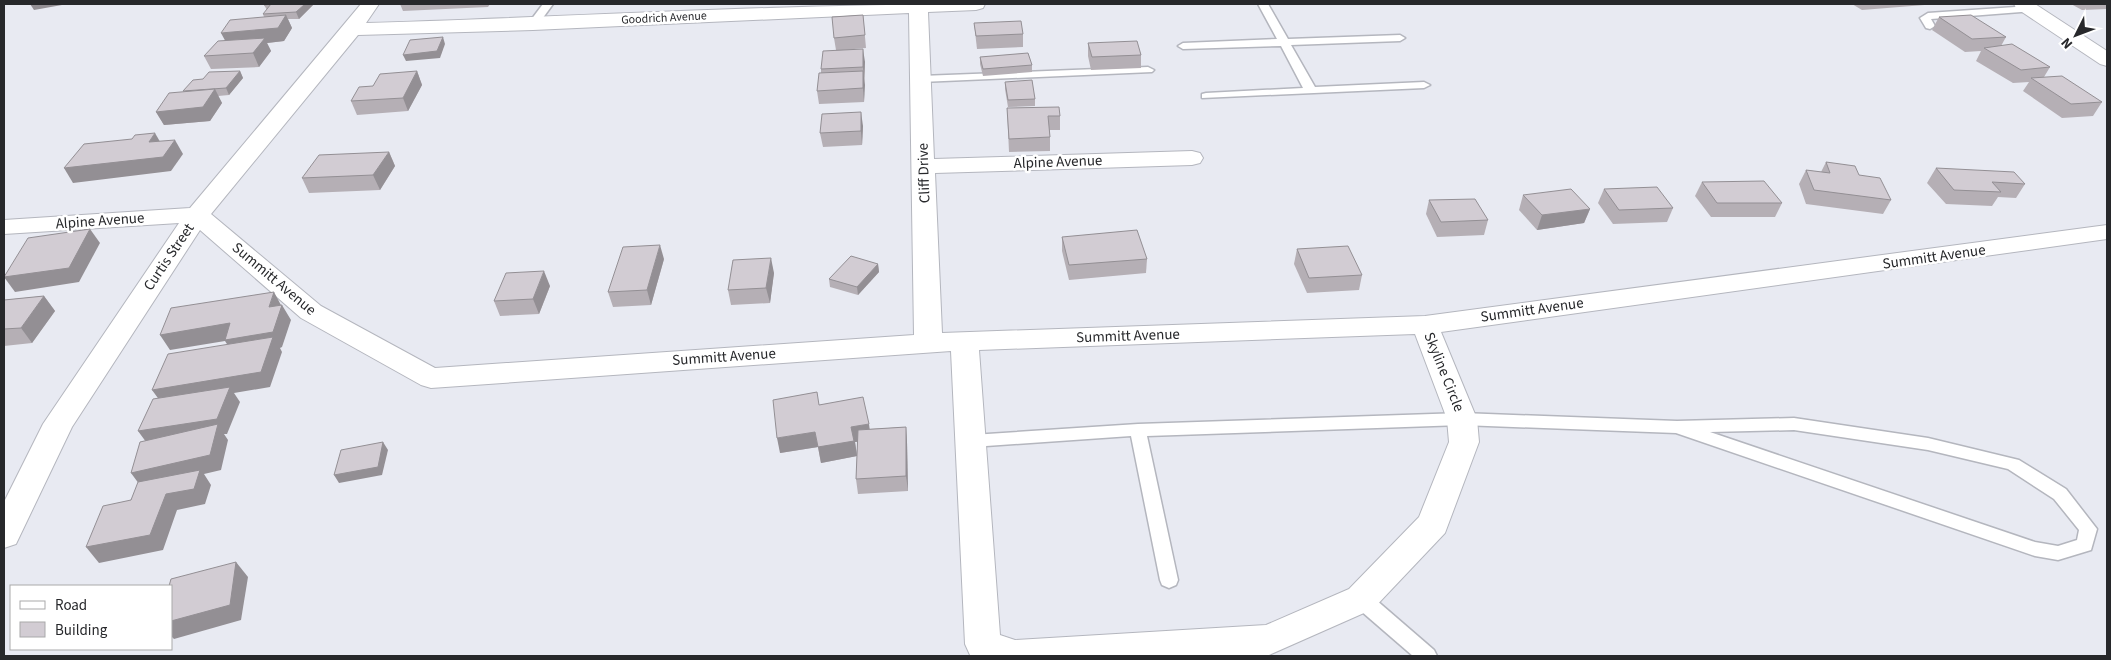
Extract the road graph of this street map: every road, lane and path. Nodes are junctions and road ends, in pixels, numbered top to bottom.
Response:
1 (370, 4) edge
2 (548, 4) edge
3 (976, 4) edge
4 (1263, 4) edge
5 (918, 5) edge
6 (2026, 6) edge
7 (533, 24) junction
8 (1930, 26) dead end
9 (352, 29) junction
10 (1400, 38) dead end
11 (1286, 42) junction
12 (1183, 46) dead end
13 (2107, 60) edge
14 (1148, 70) dead end
15 (921, 80) junction
16 (1424, 85) dead end
17 (1311, 91) junction
18 (1206, 96) dead end
19 (1192, 158) dead end
20 (924, 166) junction
21 (197, 215) junction
22 (4, 227) edge
23 (2107, 232) edge
24 (1425, 326) junction
25 (964, 342) junction
26 (928, 343) junction
27 (1462, 419) junction
28 (1677, 427) junction
29 (1138, 430) junction
30 (972, 441) junction
31 (4, 535) edge
32 (1169, 580) dead end
33 (1361, 599) junction
34 (978, 650) edge
35 (1427, 656) edge

1 - 9 street, Curtis Street
2 - 7 lane
3 - 5 street, Goodrich Avenue
4 - 11 lane
5 - 7 street, Goodrich Avenue
5 - 15 street, Cliff Drive
6 - 8 lane
6 - 13 street
7 - 9 street, Goodrich Avenue
9 - 21 street, Curtis Street
10 - 11 lane
11 - 12 lane
11 - 17 lane
14 - 15 lane
15 - 20 street, Cliff Drive
16 - 17 lane
17 - 18 lane
19 - 20 street, Alpine Avenue
20 - 26 street, Cliff Drive
21 - 22 street, Alpine Avenue
21 - 26 street, Summitt Avenue
21 - 31 street, Curtis Street
23 - 24 street, Summitt Avenue
24 - 25 street, Summitt Avenue
24 - 27 street, Skyline Circle
25 - 26 street, Summitt Avenue
25 - 30 street
27 - 28 lane
27 - 29 lane
27 - 33 street, Skyline Circle
28 - 28 lane
29 - 30 lane
29 - 32 lane
30 - 34 street
33 - 34 street
33 - 35 lane

